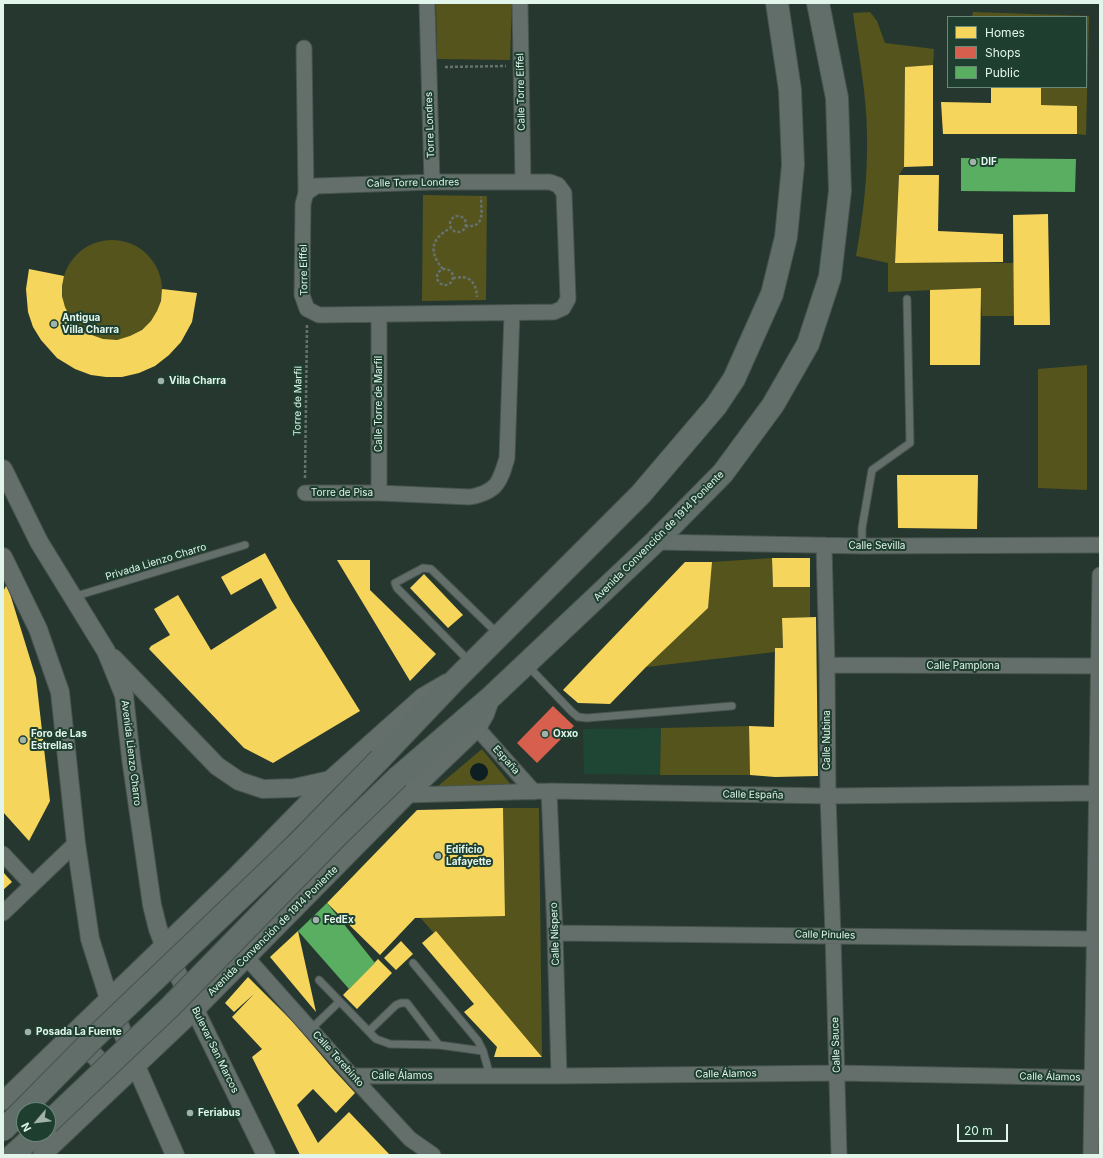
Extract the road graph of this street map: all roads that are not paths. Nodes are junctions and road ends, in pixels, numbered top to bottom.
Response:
1 (427, 3) edge
2 (520, 3) edge
3 (777, 3) edge
4 (818, 3) edge
5 (304, 48) dead end
6 (432, 182) junction
7 (523, 182) junction
8 (306, 193) junction
9 (907, 299) dead end
10 (512, 313) junction
11 (379, 314) junction
12 (3, 469) edge
13 (305, 493) road end
14 (380, 493) junction
15 (655, 542) junction
16 (245, 545) dead end
17 (824, 545) junction
18 (1100, 545) edge
19 (862, 546) junction
20 (3, 557) edge
21 (1100, 574) edge
22 (73, 598) junction
23 (500, 635) junction
24 (106, 651) junction
25 (526, 664) junction
26 (827, 665) junction
27 (1099, 666) junction
28 (464, 671) junction
29 (492, 696) junction
30 (732, 706) dead end
31 (477, 728) junction
32 (330, 780) junction
33 (403, 786) junction
34 (542, 792) junction
35 (1098, 793) edge
36 (828, 796) junction
37 (76, 843) junction
38 (3, 854) edge
39 (234, 878) junction
40 (32, 885) junction
41 (3, 913) edge
42 (281, 922) junction
43 (555, 933) junction
44 (833, 936) junction
45 (1094, 940) junction
46 (164, 945) junction
47 (247, 958) junction
48 (413, 963) dead end
49 (319, 980) dead end
50 (108, 999) junction
51 (339, 1002) junction
52 (195, 1010) junction
53 (310, 1029) junction
54 (369, 1031) junction
55 (61, 1045) junction
56 (439, 1045) junction
57 (483, 1051) junction
58 (136, 1066) junction
59 (837, 1073) junction
60 (352, 1076) junction
61 (490, 1076) junction
62 (559, 1076) junction
63 (1096, 1078) edge
64 (105, 1096) junction
65 (3, 1101) edge
66 (56, 1114) edge
67 (3, 1130) edge
68 (27, 1142) edge
69 (13, 1155) edge
70 (42, 1155) edge
71 (175, 1155) edge
72 (266, 1155) edge
73 (433, 1155) edge
74 (839, 1155) edge
75 (1091, 1155) edge

1 - 6 street, Torre Londres
2 - 7 street, Calle Torre Eiffel
3 - 23 main road
4 - 15 main road, Avenida Convención de 1914 Poniente
5 - 8 street, Torre Eiffel
6 - 7 street, Calle Torre Londres
6 - 8 street, Calle Torre Londres
7 - 10 street, Torre Eiffel
8 - 11 street, Torre Eiffel
9 - 19 lane
10 - 11 street, Torre Eiffel
10 - 14 street, Torre de Pisa
11 - 14 street, Calle Torre de Marfil
12 - 22 street, Avenida Lienzo Charro
13 - 14 street, Torre de Pisa
15 - 17 street, Calle Sevilla
15 - 25 main road, Avenida Convención de 1914 Poniente
16 - 22 lane, Privada Lienzo Charro
17 - 19 street, Calle Sevilla
17 - 26 street, Calle Nubina
18 - 19 street, Calle Sevilla
20 - 37 street
21 - 27 street
22 - 24 street, Avenida Lienzo Charro
23 - 28 main road
23 - 28 lane
24 - 32 street
24 - 46 street, Avenida Lienzo Charro
25 - 29 main road, Avenida Convención de 1914 Poniente
25 - 30 lane
26 - 27 street, Calle Pamplona
26 - 36 street, Calle Nubina
27 - 35 street
28 - 32 street
28 - 67 main road, bridge
29 - 31 street, Avenida Convención de 1914 Poniente
29 - 33 main road, Avenida Convención de 1914 Poniente
31 - 33 street, Avenida Convención de 1914 Poniente
31 - 34 street, España
32 - 39 street
33 - 34 street, Calle España
33 - 42 street, Avenida Convención de 1914 Poniente
33 - 66 main road, Avenida Convención de 1914 Poniente, bridge
34 - 36 street, Calle España
34 - 43 street, Calle Níspero
35 - 36 street, Calle España
35 - 45 street
36 - 44 street, Calle Nubina
37 - 40 street
37 - 50 street
38 - 40 street
39 - 42 street
39 - 46 street
40 - 41 street
42 - 47 street, Avenida Convención de 1914 Poniente
43 - 44 street, Calle Pinules
43 - 62 street, Calle Níspero
44 - 45 street, Calle Pinules
44 - 59 street, Calle Sauce
45 - 63 street
46 - 50 street
46 - 52 street, Bulevar San Marcos
47 - 52 street, Avenida Convención de 1914 Poniente
47 - 53 street, Calle Terebinto
48 - 57 lane
49 - 51 lane
50 - 55 street
50 - 58 street
51 - 53 lane
51 - 54 lane
52 - 58 street, Avenida Convención de 1914 Poniente
52 - 72 street, Bulevar San Marcos
53 - 60 street, Calle Terebinto
54 - 56 lane
54 - 56 lane
55 - 64 street
55 - 65 street
56 - 57 lane
57 - 61 lane
58 - 64 street, Avenida Convención de 1914 Poniente
58 - 71 street
59 - 62 street, Calle Álamos
59 - 63 street, Calle Álamos
59 - 74 street, Calle Sauce
60 - 61 street, Calle Álamos
60 - 73 street, Calle Terebinto
61 - 62 street, Calle Álamos
63 - 75 street
64 - 70 street, Avenida Convención de 1914 Poniente
68 - 69 main road

